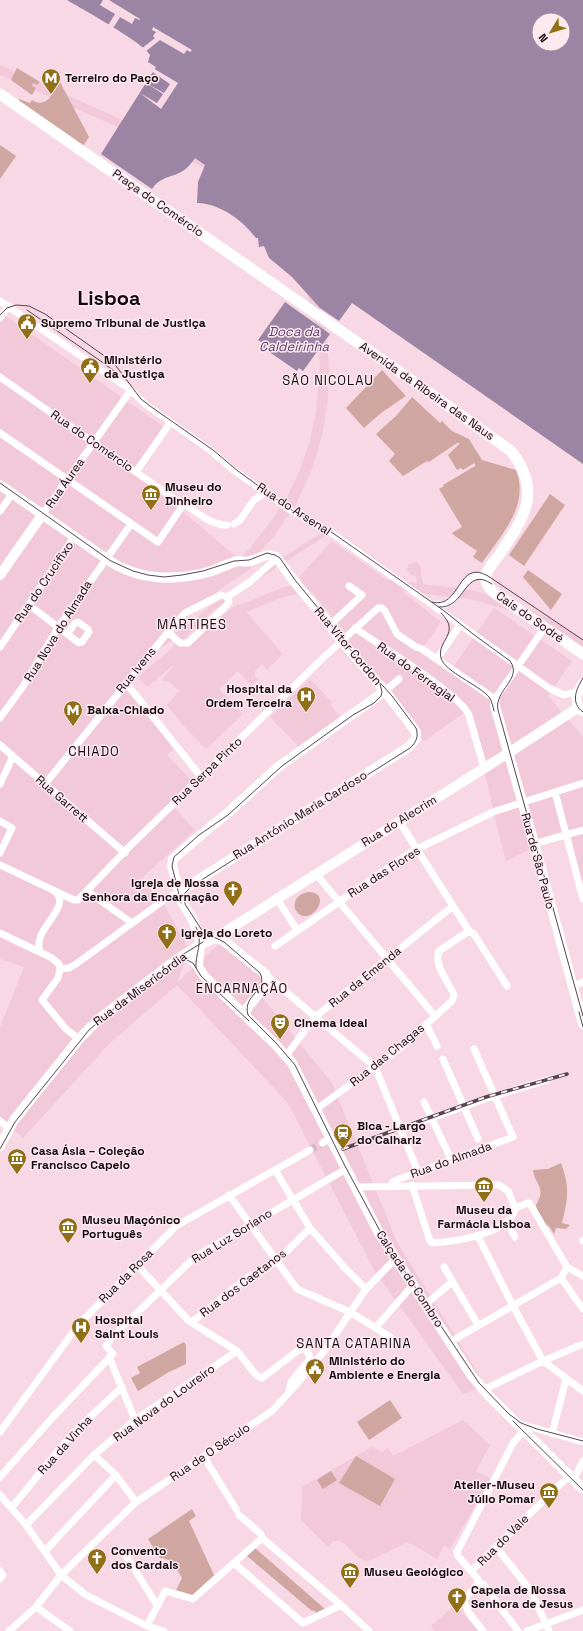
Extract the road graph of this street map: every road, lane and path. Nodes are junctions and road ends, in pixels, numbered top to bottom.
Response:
1 (0, 94) edge
2 (227, 251) joint
3 (0, 301) edge
4 (9, 306) junction
5 (0, 318) edge
6 (0, 377) edge
7 (131, 390) junction
8 (170, 423) junction
9 (0, 433) edge
10 (93, 442) junction
11 (136, 472) junction
12 (67, 479) junction
13 (0, 485) edge
14 (266, 492) junction
15 (12, 494) junction
16 (183, 505) junction
17 (0, 511) edge
18 (42, 515) junction
19 (131, 524) junction
20 (74, 537) junction
21 (277, 558) junction
22 (106, 559) junction
23 (0, 575) edge
24 (486, 576) junction
25 (349, 586) dead end
26 (227, 597) junction
27 (428, 602) junction
28 (29, 605) junction
29 (330, 625) junction
30 (460, 625) junction
31 (59, 626) junction
32 (545, 627) junction
33 (355, 628) junction
34 (168, 632) junction
35 (68, 633) dead end
36 (341, 641) junction
37 (0, 647) edge
38 (582, 653) edge
39 (437, 659) junction
40 (518, 666) junction
41 (399, 679) dead end
42 (126, 683) junction
43 (581, 687) edge
44 (386, 691) junction
45 (495, 699) junction
46 (581, 710) edge
47 (0, 718) edge
48 (416, 736) joint
49 (0, 744) edge
50 (13, 756) junction
51 (484, 768) junction
52 (201, 777) junction
53 (583, 783) edge
54 (0, 784) edge
55 (45, 784) junction
56 (556, 792) junction
57 (522, 802) junction
58 (0, 821) edge
59 (399, 821) junction
60 (583, 830) edge
61 (566, 834) junction
62 (534, 844) junction
63 (417, 849) junction
64 (0, 852) edge
65 (125, 853) junction
66 (0, 865) edge
67 (316, 874) junction
68 (52, 890) junction
69 (87, 891) junction
70 (179, 892) junction
71 (277, 899) junction
72 (583, 899) edge
73 (338, 902) junction
74 (453, 906) junction
75 (192, 918) junction
76 (132, 923) junction
77 (297, 930) junction
78 (469, 931) junction
79 (0, 933) edge
80 (217, 936) junction
81 (200, 945) junction
82 (275, 946) dead end
83 (40, 952) junction
84 (181, 957) junction
85 (387, 960) junction
86 (198, 965) junction
87 (60, 969) junction
88 (266, 976) junction
89 (583, 982) edge
90 (507, 986) dead end
91 (572, 986) junction
92 (253, 1001) junction
93 (235, 1006) junction
94 (246, 1016) junction
95 (435, 1016) junction
96 (316, 1017) junction
97 (426, 1024) junction
98 (583, 1024) edge
99 (79, 1039) junction
100 (437, 1046) dead end
101 (474, 1049) dead end
102 (286, 1056) junction
103 (443, 1059) dead end
104 (375, 1067) junction
105 (547, 1080) dead end
106 (495, 1096) junction
107 (424, 1102) dead end
108 (463, 1107) junction
109 (316, 1110) junction
110 (431, 1118) junction
111 (0, 1121) edge
112 (8, 1128) junction
113 (400, 1129) junction
114 (478, 1139) dead end
115 (0, 1146) edge
116 (310, 1150) tunnel mouth
117 (450, 1157) dead end
118 (346, 1169) junction
119 (275, 1170) junction
120 (418, 1172) junction
121 (391, 1185) junction
122 (412, 1185) junction
123 (355, 1187) junction
124 (229, 1195) junction
125 (292, 1200) junction
126 (515, 1208) junction
127 (507, 1222) junction
128 (250, 1224) junction
129 (310, 1228) junction
130 (478, 1236) junction
131 (515, 1238) dead end
132 (395, 1259) junction
133 (277, 1261) junction
134 (137, 1265) junction
135 (444, 1267) dead end
136 (567, 1267) junction
137 (583, 1276) edge
138 (562, 1278) junction
139 (452, 1282) junction
140 (413, 1285) junction
141 (161, 1289) junction
142 (366, 1289) junction
143 (426, 1304) junction
144 (513, 1306) junction
145 (583, 1309) edge
146 (350, 1312) junction
147 (192, 1322) junction
148 (478, 1325) junction
149 (376, 1327) junction
150 (390, 1337) dead end
151 (450, 1342) junction
152 (583, 1344) edge
153 (575, 1347) junction
154 (237, 1351) junction
155 (583, 1353) edge
156 (111, 1356) junction
157 (543, 1361) junction
158 (566, 1379) junction
159 (122, 1387) junction
160 (482, 1388) junction
161 (583, 1391) edge
162 (288, 1394) junction
163 (135, 1420) junction
164 (526, 1429) junction
165 (0, 1432) edge
166 (553, 1434) junction
167 (583, 1442) edge
168 (94, 1455) junction
169 (204, 1457) junction
170 (583, 1461) edge
171 (116, 1475) junction
172 (0, 1477) edge
173 (572, 1477) junction
174 (583, 1488) edge
175 (0, 1495) edge
176 (136, 1502) junction
177 (12, 1507) junction
178 (26, 1525) junction
179 (262, 1538) junction
180 (496, 1546) junction
181 (45, 1551) junction
182 (126, 1556) dead end
183 (234, 1563) junction
184 (0, 1570) edge
185 (472, 1571) junction
186 (61, 1575) junction
187 (0, 1579) edge
188 (478, 1583) junction
189 (157, 1605) junction
190 (341, 1605) junction
191 (36, 1607) junction
192 (583, 1610) edge
193 (546, 1623) junction
194 (147, 1626) junction
195 (9, 1631) edge
196 (70, 1631) edge
197 (164, 1631) edge
198 (369, 1631) edge
199 (483, 1631) edge
200 (518, 1631) edge
201 (527, 1631) edge
202 (549, 1631) edge

1 - 2 main road, Praça do Comércio
2 - 24 main road, Avenida da Ribeira das Naus
3 - 4 street
4 - 5 street
4 - 7 street
6 - 10 street, Rua do Comércio
7 - 8 street, Rua do Arsenal
7 - 10 street, Rua Áurea
8 - 11 street
8 - 14 street, Rua do Arsenal
9 - 12 street
10 - 11 street, Rua do Comércio
10 - 12 street, Rua Áurea
11 - 16 street, Rua do Comércio
12 - 18 street, Rua Áurea
12 - 19 street
13 - 15 street
14 - 16 street, Rua do Comércio
14 - 27 street, Rua do Arsenal
15 - 17 street
15 - 18 street
16 - 19 street
18 - 20 street
18 - 23 street, Rua Áurea
19 - 22 street, Rua Nova do Almada
20 - 22 street
20 - 28 street, Rua do Crucifixo
21 - 22 street
21 - 26 street
21 - 29 street, Rua Vítor Cordon
22 - 31 street, Rua Nova do Almada
24 - 27 street
24 - 32 main road, Cais do Sodré
25 - 29 street
26 - 34 street, Rua Ivens
26 - 34 street
27 - 30 street, Rua do Arsenal
28 - 31 street
28 - 37 street, Rua do Crucifixo
29 - 36 street, Rua Vítor Cordon
30 - 39 street
30 - 40 street, Rua do Arsenal
31 - 35 street
31 - 47 street, Rua Nova do Almada
32 - 38 main road, Cais do Sodré
32 - 40 street
33 - 36 street, Rua Serpa Pinto
33 - 39 street, Rua Serpa Pinto
33 - 51 street, Rua do Ferragial
34 - 42 street, Rua Ivens
36 - 44 street, Rua Vítor Cordon
36 - 52 street, Rua Serpa Pinto
39 - 45 street
40 - 43 street, Rua do Arsenal
40 - 45 street
41 - 44 street
42 - 52 street
42 - 55 street, Rua Ivens
43 - 46 street
44 - 48 street, Rua Vítor Cordon
44 - 70 street
45 - 57 street, Rua de São Paulo
46 - 51 street, Rua do Alecrim
48 - 70 street, Rua António Maria Cardoso
49 - 50 street, Rua Garrett
50 - 54 street
50 - 55 street, Rua Garrett
51 - 59 street, Rua do Alecrim
52 - 65 street, Rua Serpa Pinto
53 - 56 street, Rua das Flores
55 - 65 street, Rua Garrett
56 - 57 street, Rua das Flores
56 - 61 street
57 - 62 street, Rua de São Paulo
57 - 63 street, Rua das Flores
58 - 64 street
59 - 63 street
59 - 67 street, Rua do Alecrim
60 - 61 street
61 - 62 street
61 - 72 street
62 - 91 street, Rua de São Paulo
63 - 73 street, Rua das Flores
63 - 74 street
65 - 69 street, Rua Serpa Pinto
66 - 68 street
67 - 71 street, Rua do Alecrim
67 - 73 street
68 - 69 street, Rua Serpa Pinto
68 - 83 street
69 - 76 street
70 - 75 street
70 - 76 street
71 - 77 street
71 - 80 street, Rua do Alecrim
73 - 77 street, Rua das Flores
73 - 85 street
74 - 78 street
74 - 85 street, Rua da Emenda
75 - 80 street
75 - 81 street
76 - 87 street
77 - 82 street, Rua das Flores
78 - 90 street
78 - 95 street, Rua das Chagas
79 - 83 street
80 - 81 street, Rua da Misericórdia
80 - 88 street
81 - 84 street, Rua da Misericórdia
81 - 86 street
83 - 87 street
84 - 86 street
84 - 99 street, Rua da Misericórdia
85 - 95 street
85 - 96 street, Rua da Emenda
86 - 93 street, Calçada do Combro
87 - 99 street
88 - 92 street
88 - 96 street
89 - 91 street
91 - 98 street, Rua de São Paulo
92 - 93 street
92 - 94 street
93 - 94 street, Calçada do Combro
94 - 102 street, Calçada do Combro
95 - 97 street, Rua das Chagas
96 - 102 street, Rua da Emenda
96 - 104 street
97 - 100 street
97 - 104 street, Rua das Chagas
99 - 112 street, Rua da Misericórdia
101 - 106 street
102 - 109 street, Calçada do Combro
103 - 108 street
104 - 109 street, Rua das Chagas
104 - 113 street
105 - 106 street
106 - 108 street
106 - 120 street, Rua do Almada
107 - 110 street
108 - 110 street
108 - 114 street
109 - 118 street, Calçada do Combro
110 - 113 street
110 - 117 street
111 - 112 street
112 - 115 street, Rua da Misericórdia
113 - 120 street
116 - 119 street, Rua da Rosa
118 - 123 street, Calçada do Combro
118 - 125 street, Rua Luz Soriano
119 - 124 street, Rua da Rosa
119 - 125 street
120 - 121 street, Rua do Almada
121 - 122 street
121 - 123 street
122 - 126 street
122 - 130 street
123 - 132 street, Calçada do Combro
124 - 128 street
124 - 134 street, Rua da Rosa
125 - 128 street, Rua Luz Soriano
125 - 129 street
126 - 127 street
126 - 136 street
127 - 130 street
127 - 131 street
128 - 133 street
128 - 141 street, Rua Luz Soriano
129 - 133 street, Rua dos Caetanos
129 - 142 street
130 - 144 street
132 - 140 street, Calçada do Combro
132 - 142 street, Rua de O Século
133 - 146 street
133 - 147 street, Rua dos Caetanos
134 - 141 street
134 - 165 street, Rua da Rosa
135 - 139 street
136 - 137 street
136 - 138 street
138 - 144 street
138 - 145 street
139 - 143 street
139 - 148 street
140 - 143 street, Calçada do Combro
140 - 149 street
141 - 147 street
141 - 156 street, Rua Luz Soriano
142 - 146 street, Rua de O Século
143 - 151 street, Calçada do Combro
144 - 148 street
144 - 157 street
146 - 149 street
146 - 162 street, Rua de O Século
147 - 154 street
148 - 151 street
149 - 150 street
151 - 160 street, Calçada do Combro
152 - 153 street
153 - 155 street
153 - 157 street
154 - 162 street
154 - 163 street, Rua Nova do Loureiro
156 - 159 street
156 - 172 street
157 - 158 street
157 - 160 street
158 - 161 street
158 - 166 street
159 - 163 street
159 - 177 street, Rua da Vinha
160 - 164 street, Calçada do Combro
162 - 169 street, Rua de O Século
163 - 168 street, Rua Nova do Loureiro
164 - 166 street
164 - 173 street, Calçada do Combro
164 - 185 street
166 - 167 street
168 - 171 street
168 - 178 street, Rua Nova do Loureiro
169 - 176 street, Rua de O Século
169 - 179 street
170 - 173 street, Rua do Vale
171 - 176 street
171 - 181 street
173 - 174 street, Calçada do Combro
173 - 180 street, Rua do Vale
175 - 177 street
176 - 186 street, Rua de O Século
177 - 178 street
178 - 181 street
179 - 183 street
179 - 190 street
180 - 185 street, Rua do Vale
180 - 193 street
181 - 186 street
182 - 189 street
183 - 189 street
183 - 190 street
184 - 187 street
185 - 188 street
186 - 191 street, Rua de O Século
186 - 194 street
188 - 199 street
188 - 200 street
189 - 194 street
190 - 198 street
191 - 195 street, Rua de O Século
191 - 196 street
192 - 193 street
193 - 201 street
193 - 202 street
194 - 197 street

